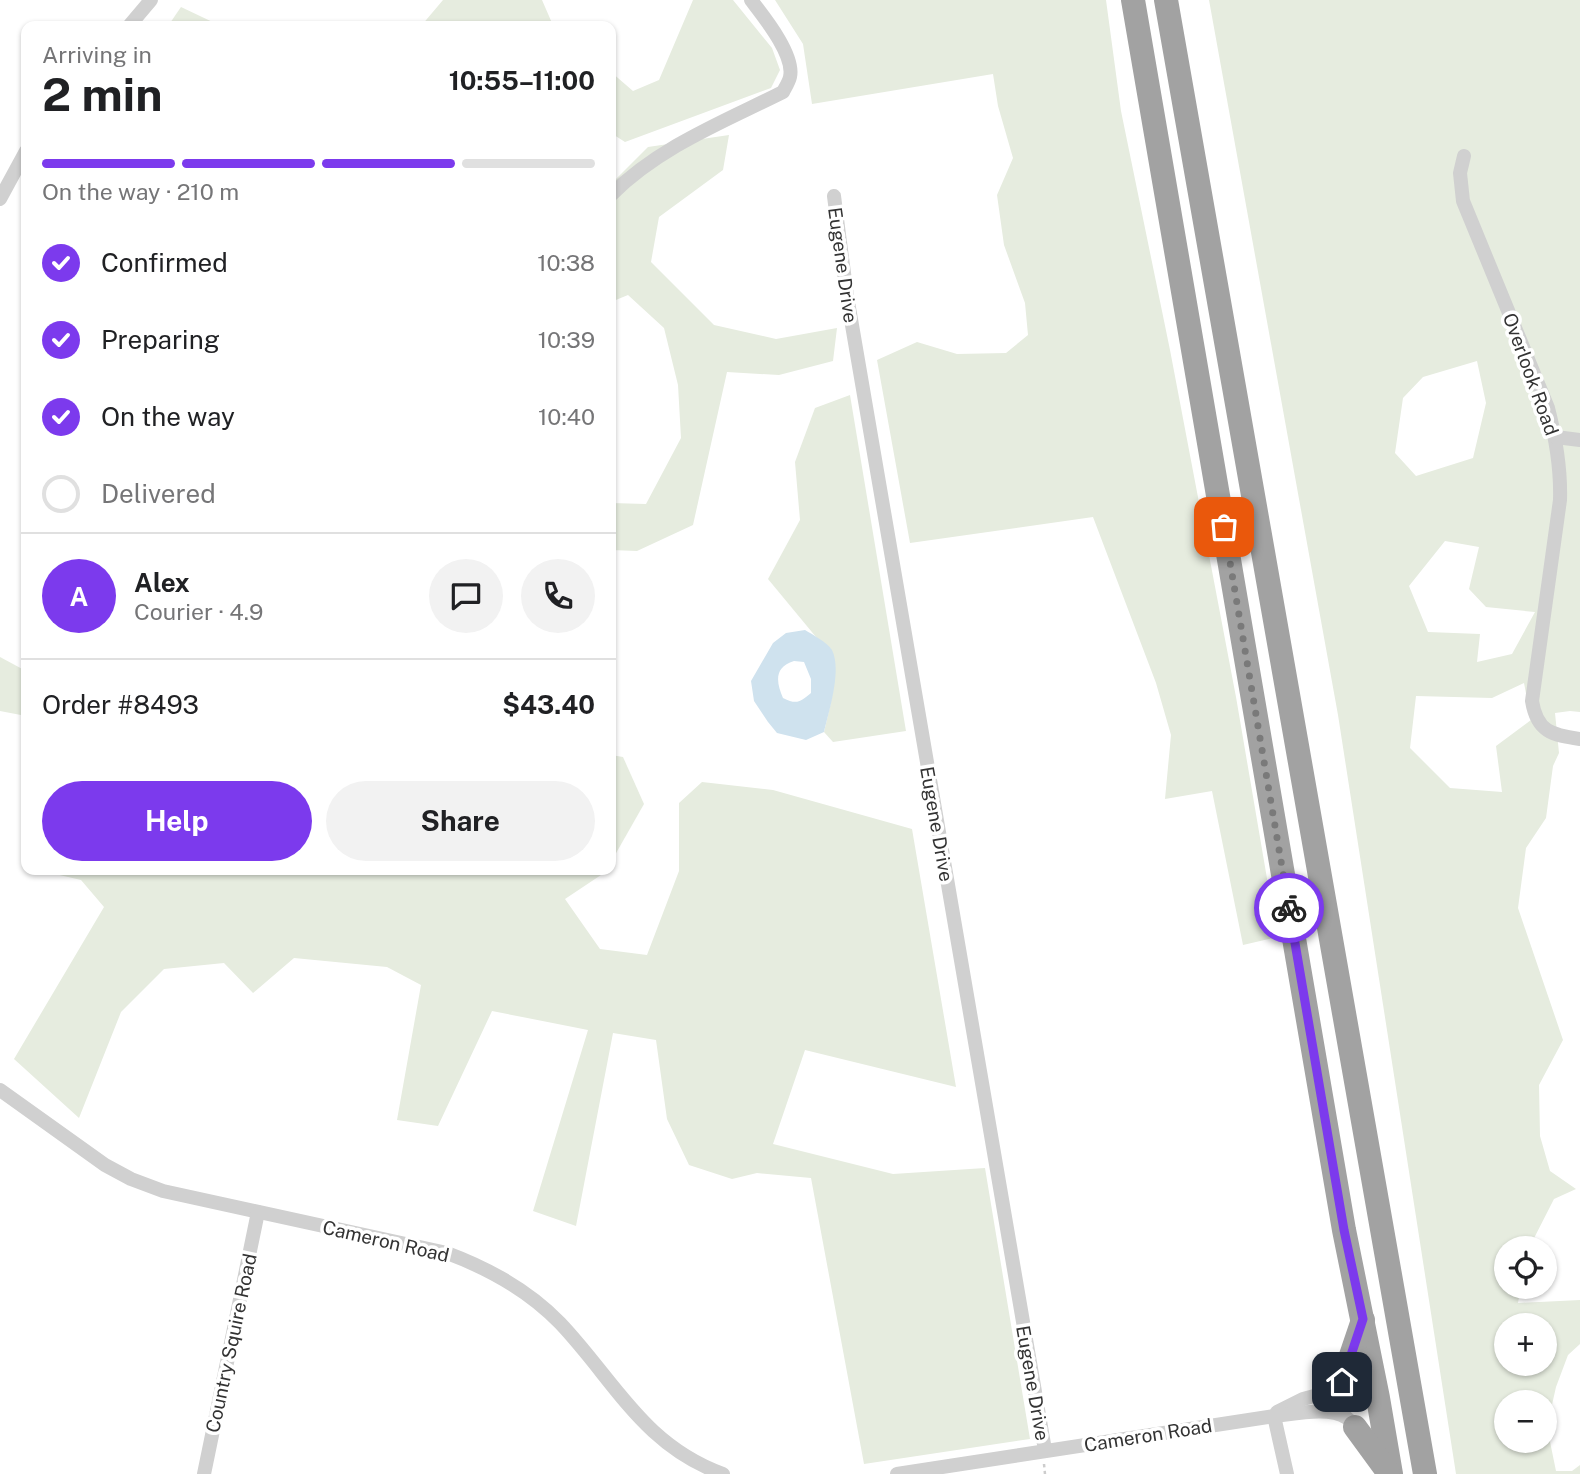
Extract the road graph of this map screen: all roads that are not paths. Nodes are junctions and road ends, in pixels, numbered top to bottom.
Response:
1 (151, 0) edge
2 (751, 0) edge
3 (1132, 0) edge
4 (1166, 0) edge
5 (133, 21) edge
6 (1464, 156) dead end
7 (21, 160) edge
8 (616, 190) edge
9 (834, 196) dead end
10 (0, 199) edge
11 (1556, 437) junction
12 (1580, 440) edge
13 (1580, 738) edge
14 (0, 1090) edge
15 (258, 1212) junction
16 (1363, 1319) junction
17 (1342, 1382) joint
18 (1274, 1416) junction
19 (1355, 1427) joint
20 (1045, 1450) junction
21 (204, 1474) edge
22 (723, 1474) edge
23 (897, 1474) edge
24 (1287, 1474) edge
25 (1390, 1474) edge
26 (1425, 1474) edge

1 - 5 street
2 - 8 street
3 - 16 highway
4 - 26 highway
6 - 11 street, Overlook Road
7 - 10 street
9 - 20 street, Eugene Drive
11 - 12 street
11 - 13 street, Overlook Road
14 - 15 street, Cameron Road
15 - 21 street, Country Squire Road
15 - 22 street, Cameron Road
16 - 17 highway
16 - 25 highway
17 - 18 street, Cameron Road
18 - 19 street, Cameron Road
18 - 20 street, Cameron Road
18 - 24 street
19 - 25 highway
20 - 23 street, Cameron Road

